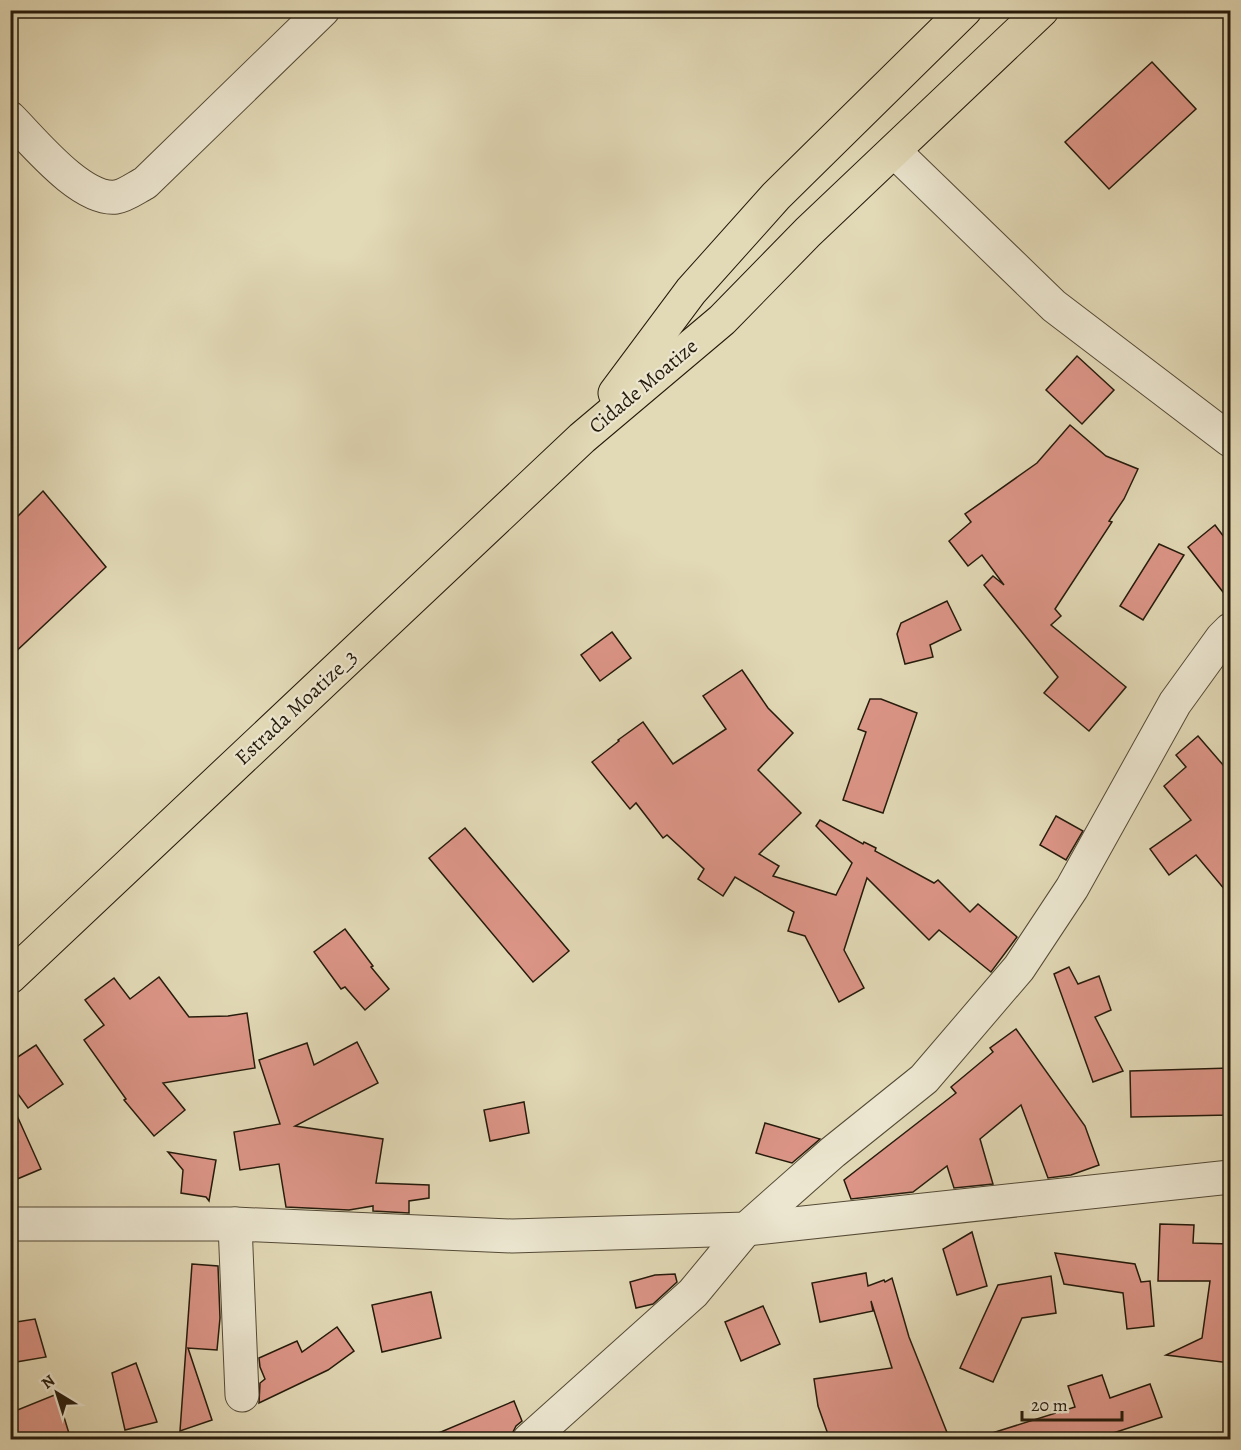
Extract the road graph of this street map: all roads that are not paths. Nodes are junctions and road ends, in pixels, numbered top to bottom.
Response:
1 (323, 10) edge
2 (965, 10) edge
3 (1042, 10) edge
4 (10, 118) edge
5 (894, 151) junction
6 (582, 438) junction
7 (1230, 440) edge
8 (1230, 630) edge
9 (10, 977) edge
10 (1230, 1177) edge
11 (10, 1224) edge
12 (235, 1224) junction
13 (746, 1229) junction
14 (242, 1395) dead end
15 (529, 1440) edge

1 - 4 street
2 - 6 highway, Cidade Moatize
3 - 5 highway, Cidade Moatize
5 - 6 highway, Cidade Moatize
5 - 7 street
6 - 9 highway, Estrada Moatize_3
8 - 13 street
10 - 13 street
11 - 12 street
12 - 13 street
12 - 14 street
13 - 15 street

